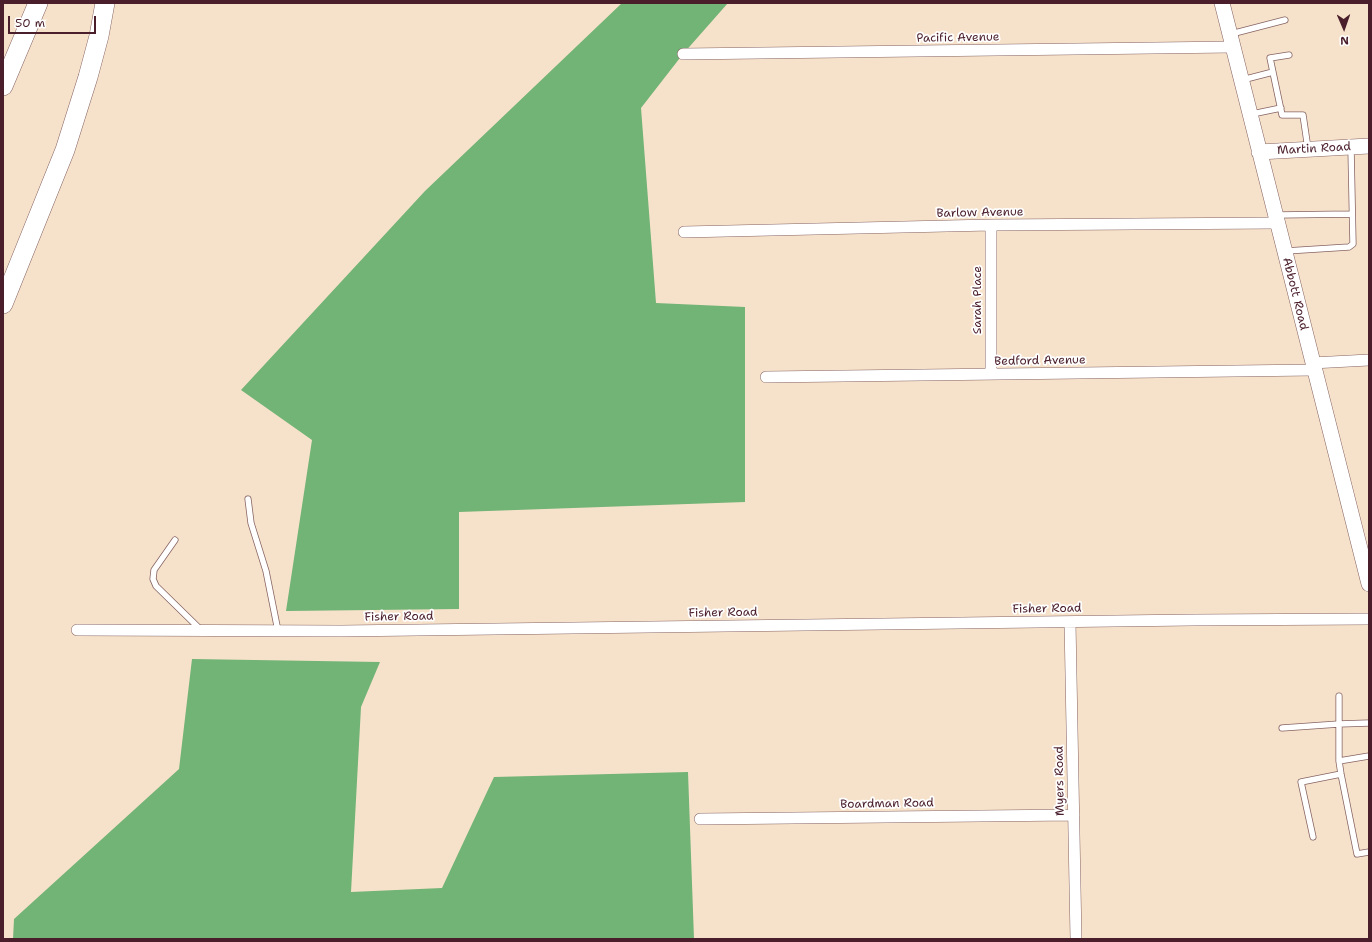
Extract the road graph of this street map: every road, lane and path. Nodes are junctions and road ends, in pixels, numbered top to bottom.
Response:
1 (38, 3) edge
2 (105, 3) edge
3 (1222, 3) edge
4 (1285, 20) dead end
5 (1231, 41) junction
6 (684, 54) dead end
7 (1289, 55) dead end
8 (1273, 72) junction
9 (1241, 80) junction
10 (3, 86) edge
11 (1281, 108) junction
12 (1250, 114) junction
13 (1369, 146) edge
14 (1351, 147) junction
15 (1308, 149) junction
16 (1259, 152) junction
17 (1352, 214) junction
18 (1276, 219) junction
19 (991, 225) junction
20 (684, 232) dead end
21 (1284, 251) junction
22 (3, 304) edge
23 (1369, 360) edge
24 (1313, 366) junction
25 (992, 374) junction
26 (766, 376) dead end
27 (248, 499) dead end
28 (176, 540) dead end
29 (1369, 584) edge
30 (1369, 619) edge
31 (1070, 622) junction
32 (77, 630) dead end
33 (202, 631) junction
34 (278, 631) junction
35 (1339, 696) dead end
36 (1369, 723) edge
37 (1338, 724) junction
38 (1282, 728) dead end
39 (1369, 756) edge
40 (1339, 761) junction
41 (1341, 774) junction
42 (1074, 815) junction
43 (700, 819) dead end
44 (1313, 837) dead end
45 (1369, 852) edge
46 (1076, 939) edge

1 - 10 highway
2 - 22 highway
3 - 5 street, Abbott Road
4 - 5 lane
5 - 6 street, Pacific Avenue
5 - 9 street, Abbott Road
7 - 8 lane
8 - 9 lane
8 - 11 lane
9 - 12 street, Abbott Road
11 - 12 lane
11 - 15 lane
12 - 16 street, Abbott Road
13 - 14 street, Martin Road
14 - 15 street, Martin Road
14 - 17 lane
15 - 16 street, Martin Road
16 - 18 street, Abbott Road
17 - 18 lane
17 - 21 lane
18 - 19 street, Barlow Avenue
18 - 21 street, Abbott Road
19 - 20 street, Barlow Avenue
19 - 25 street, Sarah Place
21 - 24 street, Abbott Road
23 - 24 street, Bedford Avenue
24 - 25 street, Bedford Avenue
24 - 29 street, Abbott Road
25 - 26 street, Bedford Avenue
27 - 34 lane
28 - 33 lane
30 - 31 street, Fisher Road
31 - 34 street, Fisher Road
31 - 42 street, Myers Road
32 - 33 street, Fisher Road
33 - 34 street, Fisher Road
35 - 37 lane
36 - 37 lane
37 - 38 lane
37 - 40 lane
39 - 40 lane
40 - 41 lane
41 - 44 lane
41 - 45 lane
42 - 43 street, Boardman Road
42 - 46 street, Myers Road

